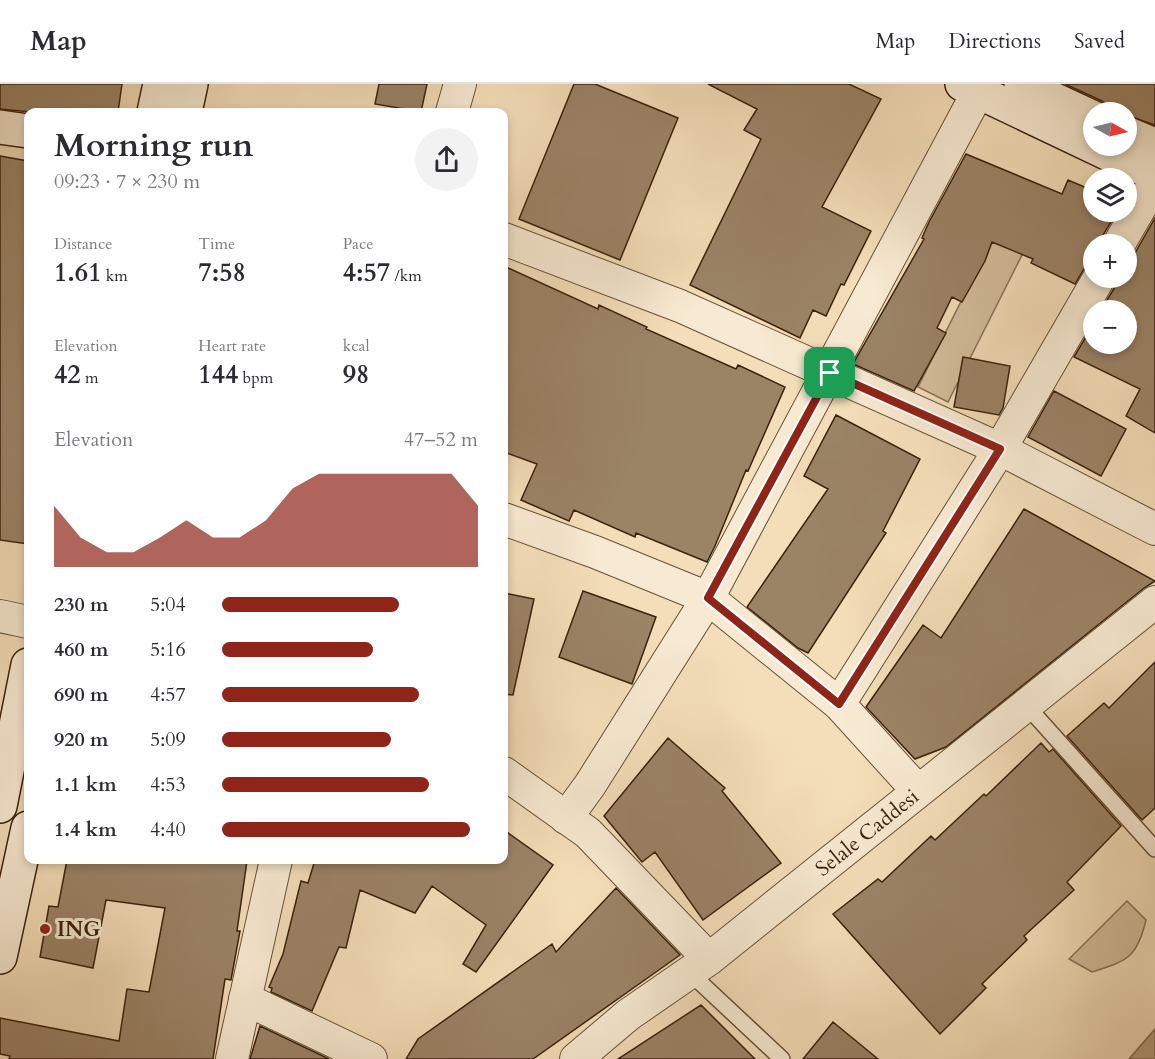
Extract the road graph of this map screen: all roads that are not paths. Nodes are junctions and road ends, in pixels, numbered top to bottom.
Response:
1 (160, 84) edge
2 (191, 84) edge
3 (460, 84) edge
4 (1021, 84) edge
5 (970, 88) edge
6 (155, 108) edge
7 (186, 108) edge
8 (453, 108) edge
9 (1083, 113) edge
10 (0, 127) edge
11 (24, 130) edge
12 (1137, 138) edge
13 (1155, 145) edge
14 (1155, 173) edge
15 (1155, 182) edge
16 (1125, 234) edge
17 (508, 241) edge
18 (1093, 288) edge
19 (830, 373) junction
20 (1000, 449) junction
21 (508, 520) edge
22 (1155, 530) edge
23 (708, 598) junction
24 (1155, 602) edge
25 (0, 616) edge
26 (24, 620) edge
27 (24, 685) edge
28 (839, 704) junction
29 (1026, 705) junction
30 (508, 776) edge
31 (918, 791) junction
32 (0, 806) edge
33 (566, 818) junction
34 (24, 846) edge
35 (1155, 849) edge
36 (275, 864) edge
37 (0, 957) edge
38 (699, 966) junction
39 (245, 999) junction
40 (232, 1059) edge
41 (371, 1059) edge
42 (576, 1059) edge
43 (782, 1059) edge

1 - 6 main road
2 - 7 main road
3 - 8 street
4 - 9 main road
5 - 14 main road
5 - 19 street
10 - 11 main road
12 - 13 main road
15 - 16 street
17 - 19 street
18 - 20 street
19 - 20 street
19 - 23 street
20 - 22 street
20 - 28 street
21 - 23 street
23 - 28 street
23 - 33 street
24 - 29 street, Selale Caddesi
25 - 26 street
27 - 32 main road
28 - 31 street
29 - 31 street, Selale Caddesi
29 - 35 lane
30 - 33 street
31 - 38 street, Selale Caddesi
33 - 38 street
34 - 37 main road
36 - 39 street
38 - 42 street, Selale Caddesi
38 - 43 lane
39 - 40 street
39 - 41 street

